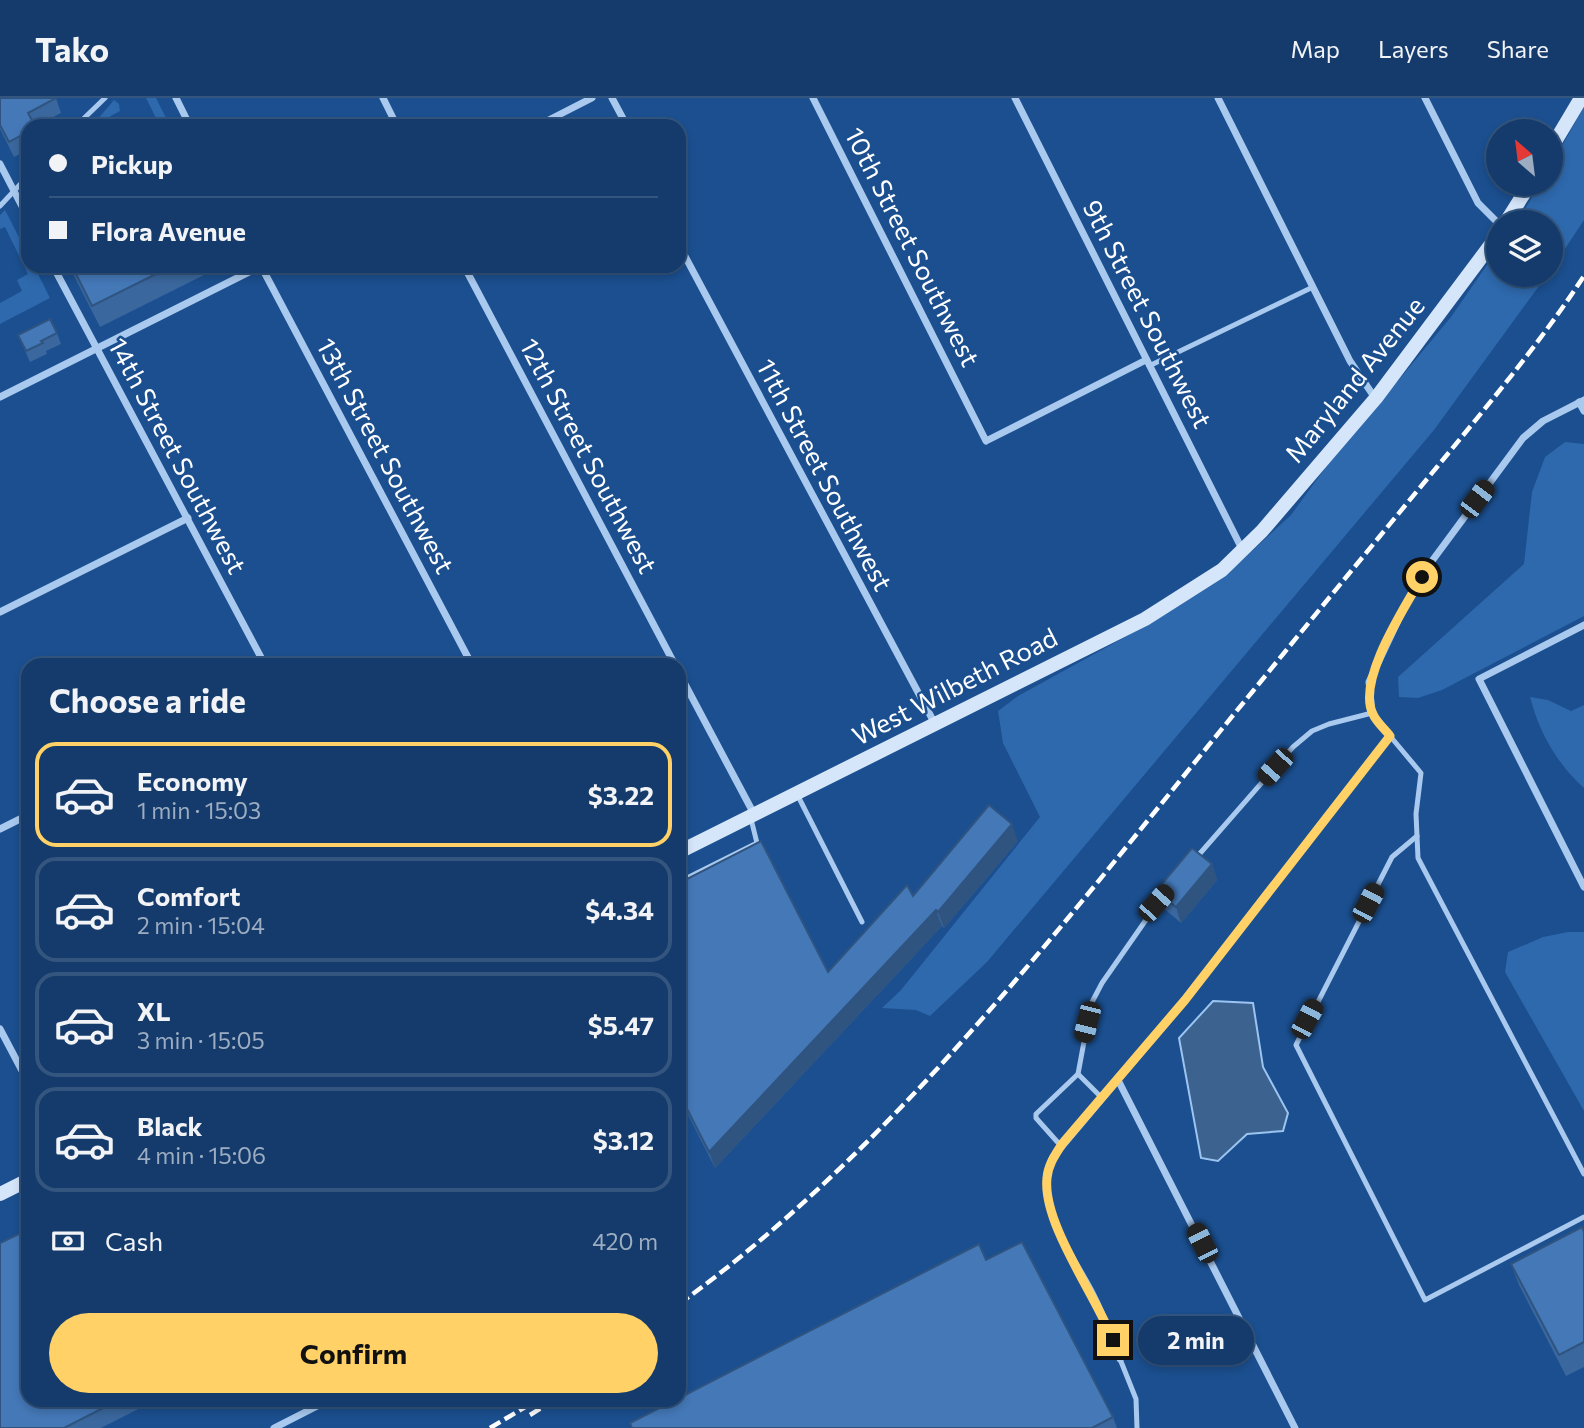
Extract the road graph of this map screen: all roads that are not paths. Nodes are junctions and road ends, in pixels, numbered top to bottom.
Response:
1 (105, 98) edge
2 (176, 98) edge
3 (383, 98) edge
4 (592, 98) edge
5 (612, 98) edge
6 (813, 98) edge
7 (1014, 98) edge
8 (1218, 98) edge
9 (1425, 98) edge
10 (1581, 98) edge
11 (83, 119) edge
12 (186, 119) edge
13 (394, 119) edge
14 (551, 119) edge
15 (623, 119) edge
16 (1563, 128) edge
17 (0, 164) edge
18 (21, 184) edge
19 (14, 191) junction
20 (21, 204) edge
21 (0, 206) edge
22 (1486, 211) edge
23 (1486, 251) edge
24 (686, 258) edge
25 (57, 273) edge
26 (247, 273) edge
27 (265, 273) edge
28 (468, 273) edge
29 (1313, 287) junction
30 (96, 349) junction
31 (1148, 363) junction
32 (0, 397) edge
33 (1376, 398) junction
34 (1582, 401) edge
35 (1584, 411) edge
36 (188, 518) junction
37 (1242, 549) junction
38 (0, 612) edge
39 (1584, 625) edge
40 (261, 658) edge
41 (468, 658) edge
42 (671, 658) edge
43 (686, 687) edge
44 (1372, 713) junction
45 (935, 724) junction
46 (1390, 736) junction
47 (797, 793) junction
48 (752, 815) junction
49 (21, 818) edge
50 (0, 829) edge
51 (1417, 836) junction
52 (686, 848) edge
53 (1193, 861) edge
54 (686, 878) edge
55 (1584, 887) edge
56 (1166, 892) edge
57 (862, 922) dead end
58 (0, 1029) edge
59 (21, 1069) edge
60 (1078, 1074) junction
61 (1118, 1080) junction
62 (1102, 1098) junction
63 (1061, 1146) junction
64 (1584, 1174) edge
65 (21, 1184) edge
66 (0, 1194) edge
67 (1584, 1217) edge
68 (1120, 1359) joint
69 (315, 1407) edge
70 (274, 1428) edge
71 (1137, 1428) edge
72 (1295, 1428) edge

1 - 11 lane
2 - 12 street
3 - 13 street
4 - 14 street
5 - 15 street
6 - 31 street, 10th Street Southwest
7 - 31 street, 9th Street Southwest
8 - 29 street
9 - 22 street
10 - 16 main road
17 - 19 street
18 - 19 lane
19 - 20 street
19 - 21 lane
23 - 33 main road, Maryland Avenue
24 - 45 street, 11th Street Southwest
25 - 30 street, 14th Street Southwest
26 - 30 street
27 - 41 street, 13th Street Southwest
28 - 42 street, 12th Street Southwest
29 - 31 lane
29 - 33 street
30 - 32 street
30 - 36 street, 14th Street Southwest
31 - 37 street, 9th Street Southwest
33 - 37 main road, Maryland Avenue
34 - 35 street
34 - 44 street
36 - 38 street
36 - 40 street, 14th Street Southwest
37 - 45 main road, West Wilbeth Road
39 - 55 street
43 - 48 street
44 - 46 street
44 - 53 lane
45 - 47 main road, West Wilbeth Road
46 - 51 lane
46 - 61 street
47 - 48 main road, West Wilbeth Road
47 - 57 lane
48 - 52 main road, West Wilbeth Road
48 - 54 lane
49 - 50 street
51 - 64 lane
51 - 67 lane
56 - 60 lane
58 - 59 street
60 - 62 lane
60 - 63 lane
61 - 62 street
61 - 72 street
62 - 63 street
63 - 68 street
65 - 66 main road
68 - 71 lane
69 - 70 street

